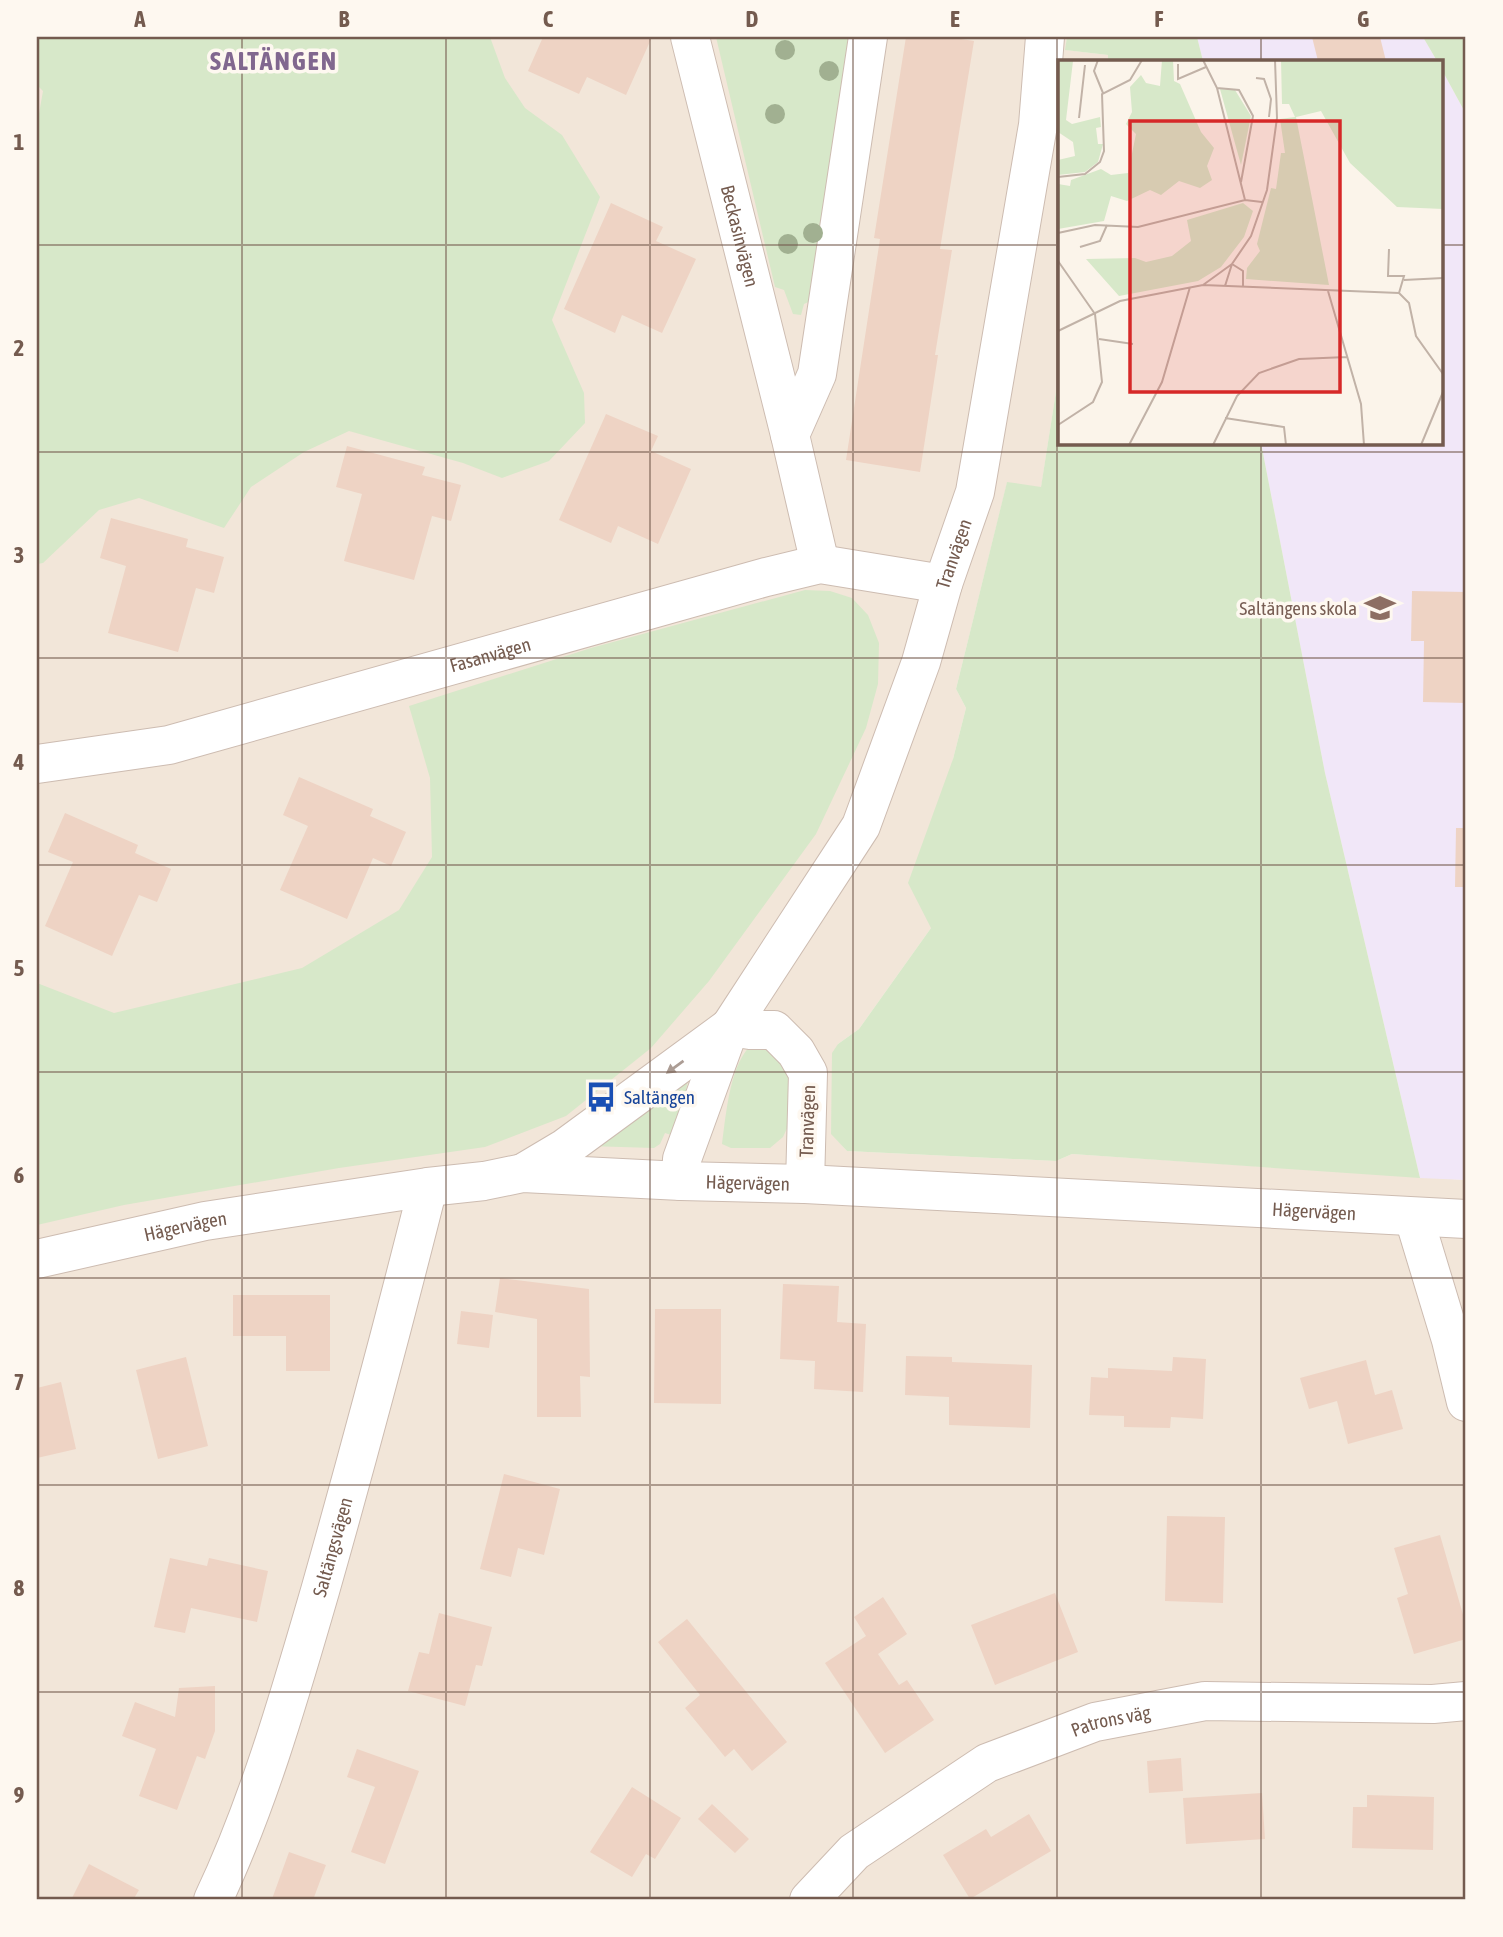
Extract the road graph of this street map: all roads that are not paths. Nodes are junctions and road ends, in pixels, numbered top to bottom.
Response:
1 (690, 37) edge
2 (868, 37) edge
3 (1045, 37) edge
4 (790, 435) junction
5 (820, 564) junction
6 (943, 584) junction
7 (37, 764) edge
8 (730, 1027) junction
9 (523, 1173) junction
10 (681, 1181) junction
11 (805, 1184) junction
12 (428, 1187) junction
13 (1414, 1217) junction
14 (1466, 1219) edge
15 (37, 1259) edge
16 (1466, 1402) edge
17 (1466, 1701) edge
18 (213, 1900) edge
19 (809, 1900) edge

1 - 4 street, Beckasinvägen
2 - 4 street
3 - 6 street, Tranvägen
4 - 5 street, Beckasinvägen
5 - 6 street, Fasanvägen
5 - 7 street, Fasanvägen
6 - 8 street, Tranvägen
8 -> 9 street, Tranvägen
8 - 10 street, Tranvägen
8 - 11 street, Tranvägen
9 - 10 street, Hägervägen
9 - 12 street, Hägervägen
10 - 11 street, Hägervägen
11 - 13 street, Hägervägen
12 - 15 street, Hägervägen
12 - 18 street, Saltängsvägen
13 - 14 street, Hägervägen
13 - 16 street
17 - 19 street, Patrons väg

